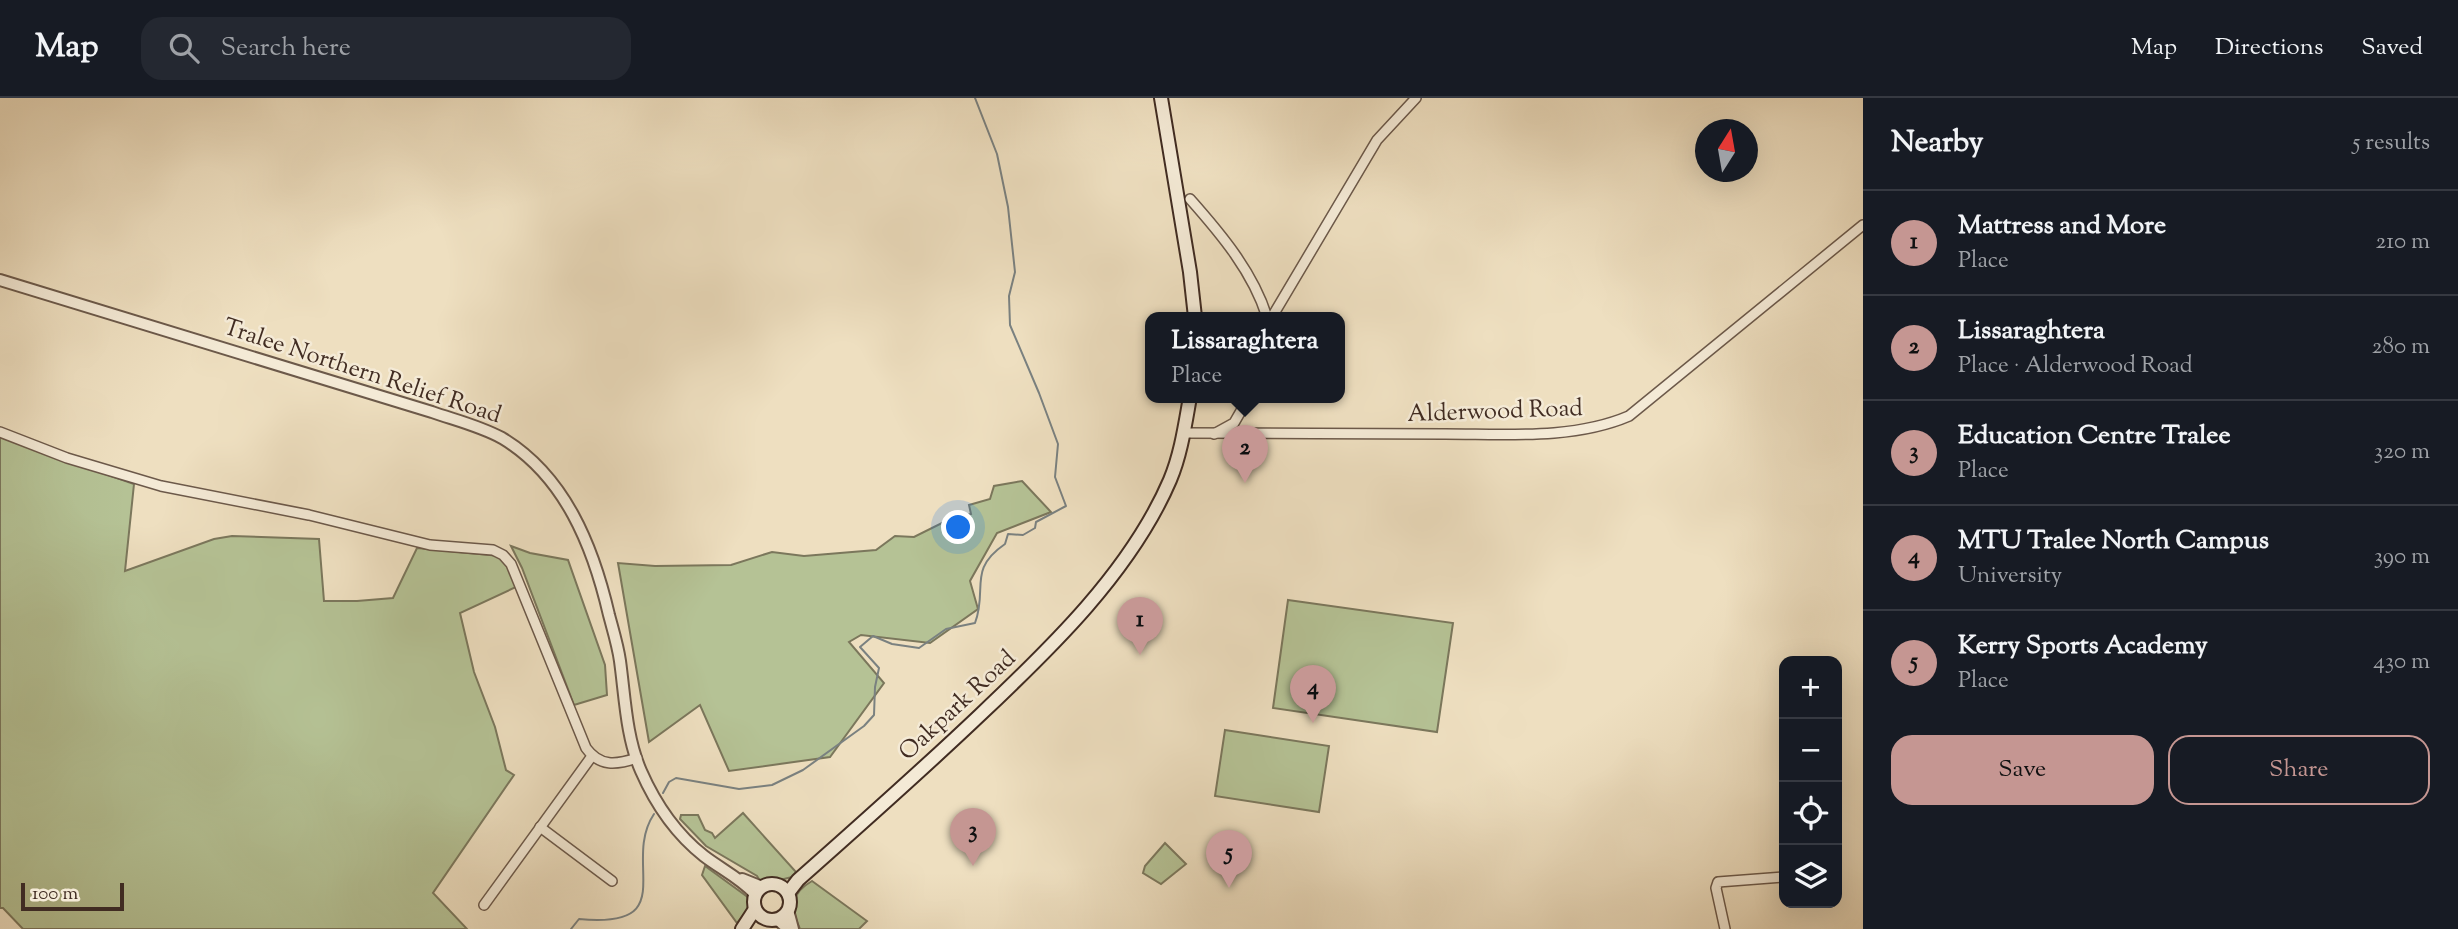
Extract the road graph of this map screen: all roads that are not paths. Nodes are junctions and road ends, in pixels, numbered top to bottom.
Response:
1 (1161, 98) edge
2 (1416, 98) edge
3 (1190, 200) dead end
4 (1863, 225) edge
5 (0, 280) edge
6 (1194, 312) edge
7 (1267, 312) edge
8 (1273, 312) edge
9 (1189, 403) edge
10 (1246, 403) edge
11 (0, 432) edge
12 (1184, 433) junction
13 (1212, 435) junction
14 (592, 755) junction
15 (637, 758) junction
16 (540, 827) junction
17 (1779, 877) edge
18 (612, 881) dead end
19 (784, 889) junction
20 (759, 890) junction
21 (484, 905) dead end
22 (788, 910) junction
23 (759, 914) junction
24 (777, 919) junction
25 (743, 929) edge
26 (790, 929) edge
27 (1725, 929) edge

1 - 6 main road
2 - 8 street
3 - 7 street
4 - 13 street, Alderwood Road
5 - 15 street, Tralee Northern Relief Road
9 - 12 main road, Oakpark Road
10 - 13 street
11 - 14 street
12 - 13 street, Alderwood Road
12 - 19 main road, Oakpark Road
14 - 15 street
14 - 16 street
15 - 20 street, Tralee Northern Relief Road
16 - 18 street
16 - 21 street
17 - 27 street
19 - 20 main road
19 - 22 main road
20 - 23 main road
22 - 24 main road
22 - 26 street
23 - 24 main road
23 - 25 main road
24 - 26 street

